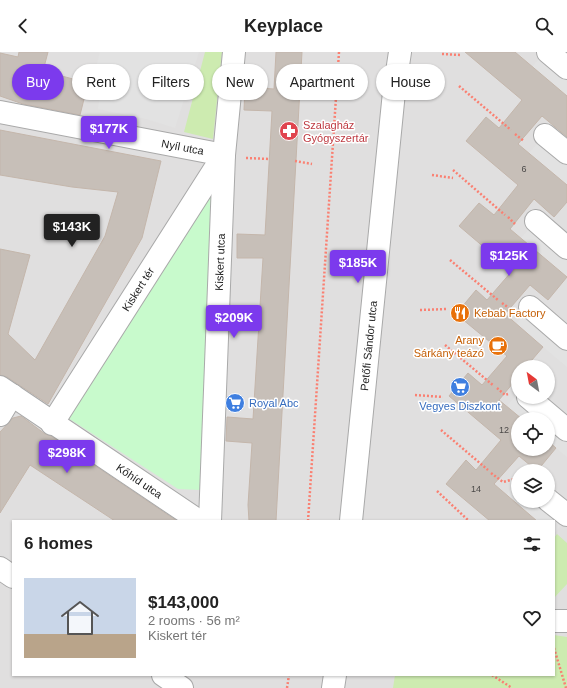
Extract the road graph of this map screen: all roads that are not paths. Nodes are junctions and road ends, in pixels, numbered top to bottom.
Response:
1 (234, 52) edge
2 (400, 52) edge
3 (548, 52) edge
4 (567, 68) edge
5 (0, 112) edge
6 (545, 135) dead end
7 (567, 153) edge
8 (233, 156) junction
9 (536, 221) dead end
10 (567, 248) edge
11 (530, 307) dead end
12 (567, 339) edge
13 (6, 391) edge
14 (536, 404) edge
15 (0, 415) edge
16 (52, 424) junction
17 (567, 430) edge
18 (555, 506) edge
19 (567, 515) edge
20 (197, 520) edge
21 (210, 520) edge
22 (352, 520) edge
23 (0, 568) edge
24 (12, 576) edge
25 (555, 621) edge
26 (567, 621) edge
27 (164, 676) edge
28 (191, 676) edge
29 (335, 676) edge
30 (182, 688) edge
31 (190, 688) edge
32 (333, 688) edge

1 - 8 street, Kiskert utca
2 - 22 street, Petőfi Sándor utca
3 - 4 street
5 - 8 street, Nyíl utca
6 - 7 street
8 - 16 street, Kiskert tér
8 - 21 street, Kiskert utca
9 - 10 street
11 - 12 street
13 - 15 street
13 - 16 street, Kőhíd utca
14 - 17 street
16 - 20 street, Kőhíd utca
18 - 19 street
23 - 24 street
25 - 26 street
27 - 30 street
28 - 31 street
29 - 32 street

